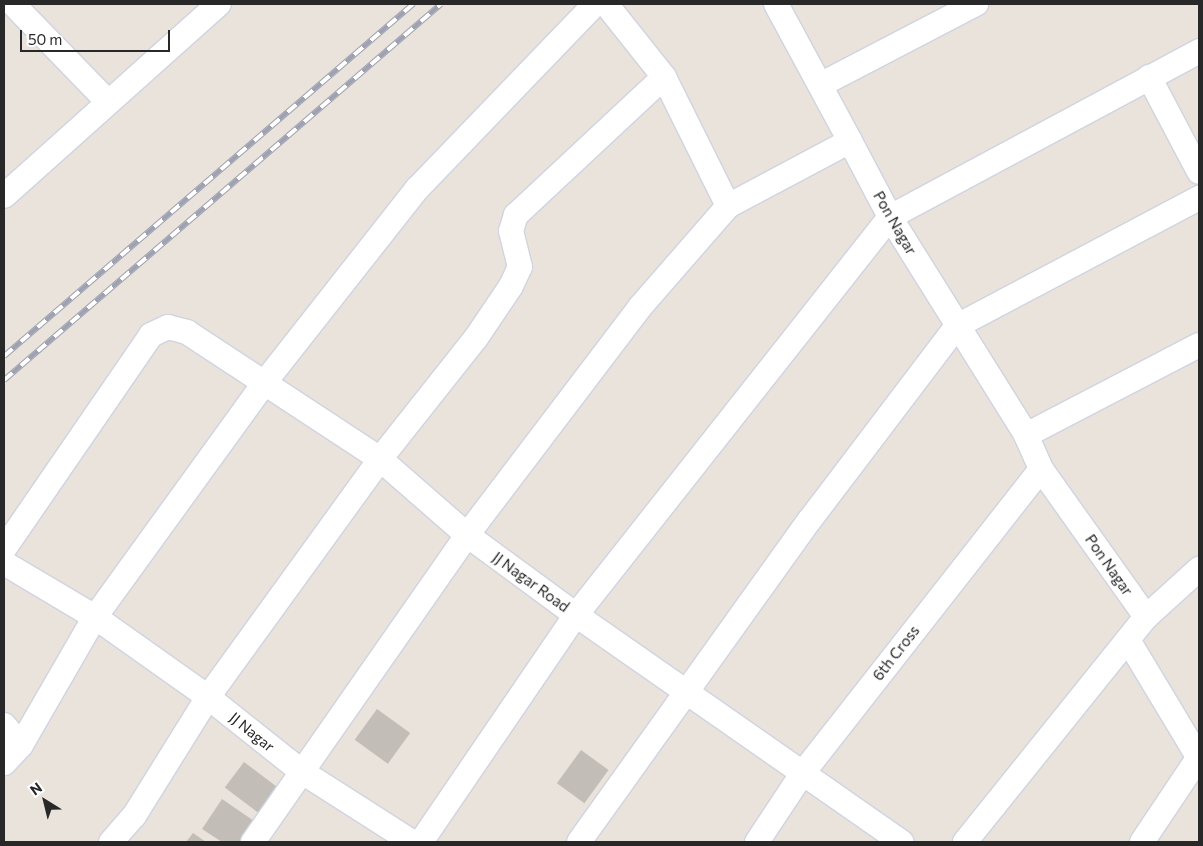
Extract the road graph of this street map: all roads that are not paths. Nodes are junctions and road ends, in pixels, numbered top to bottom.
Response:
1 (219, 4) edge
2 (595, 4) edge
3 (606, 4) edge
4 (776, 4) edge
5 (976, 4) edge
6 (12, 7) edge
7 (1199, 51) edge
8 (664, 77) junction
9 (1148, 77) junction
10 (822, 84) junction
11 (107, 101) junction
12 (850, 141) junction
13 (1199, 172) edge
14 (4, 196) edge
15 (1199, 198) edge
16 (728, 206) junction
17 (890, 217) junction
18 (957, 326) junction
19 (1199, 345) edge
20 (265, 382) junction
21 (1026, 434) junction
22 (380, 459) junction
23 (1041, 469) junction
24 (467, 535) junction
25 (4, 549) edge
26 (4, 563) edge
27 (1199, 569) edge
28 (576, 615) junction
29 (95, 617) junction
30 (1146, 618) junction
31 (1128, 640) junction
32 (684, 692) junction
33 (208, 697) junction
34 (4, 725) edge
35 (21, 745) junction
36 (1199, 758) edge
37 (4, 763) edge
38 (301, 771) junction
39 (802, 774) junction
40 (111, 842) edge
41 (253, 842) edge
42 (412, 842) edge
43 (421, 842) edge
44 (579, 842) edge
45 (757, 842) edge
46 (902, 842) edge
47 (965, 842) edge
48 (1142, 842) edge

1 - 11 street
2 - 20 street
3 - 8 street
4 - 10 street, Pon Nagar
5 - 10 street
6 - 11 street
7 - 9 street
8 - 16 street
8 - 22 street
9 - 13 street
9 - 17 street
10 - 12 street, Pon Nagar
11 - 14 street
12 - 16 street
12 - 17 street, Pon Nagar
15 - 18 street
16 - 24 street
17 - 18 street, Pon Nagar
17 - 28 street
18 - 21 street, Pon Nagar
18 - 32 street
19 - 21 street
20 - 22 street, JJ Nagar Road
20 - 25 street, JJ Nagar Road
20 - 29 street
21 - 23 street, Pon Nagar
22 - 24 street, JJ Nagar Road
22 - 33 street
23 - 30 street, Pon Nagar
23 - 39 street, 6th Cross
24 - 28 street, JJ Nagar Road
24 - 38 street
26 - 29 street, JJ Nagar
27 - 30 street
28 - 32 street, JJ Nagar Road
28 - 43 street
29 - 33 street, JJ Nagar
29 - 35 street
30 - 31 street
31 - 36 street
31 - 47 street
32 - 39 street, JJ Nagar Road
32 - 44 street
33 - 38 street, JJ Nagar
33 - 40 street
34 - 35 street
35 - 37 street
36 - 48 street
38 - 41 street
38 - 42 street, JJ Nagar
39 - 45 street, 6th Cross
39 - 46 street, JJ Nagar Road

